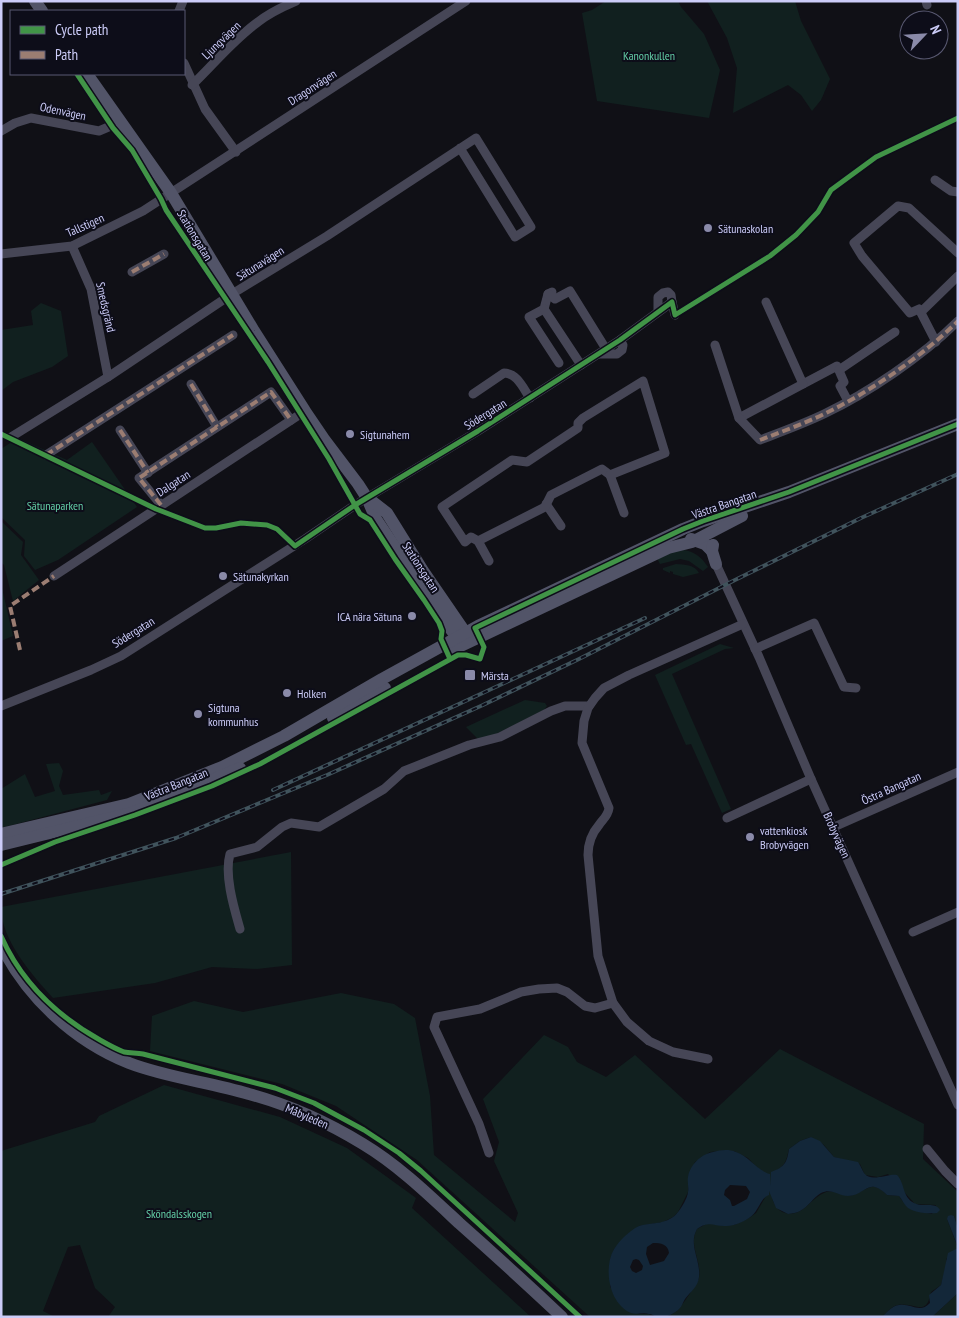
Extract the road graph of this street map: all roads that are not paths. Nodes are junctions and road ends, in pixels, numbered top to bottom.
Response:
1 (296, 1) edge
2 (466, 1) edge
3 (185, 66) edge
4 (87, 75) edge
5 (192, 85) junction
6 (120, 122) junction
7 (1, 131) edge
8 (460, 148) junction
9 (236, 152) junction
10 (935, 180) dead end
11 (958, 192) edge
12 (171, 193) junction
13 (72, 246) junction
14 (958, 253) edge
15 (1, 254) edge
16 (164, 254) dead end
17 (132, 272) dead end
18 (958, 276) edge
19 (232, 294) junction
20 (672, 302) junction
21 (766, 302) dead end
22 (544, 309) junction
23 (658, 312) junction
24 (921, 312) junction
25 (675, 316) dead end
26 (958, 321) edge
27 (895, 332) dead end
28 (233, 335) dead end
29 (936, 342) junction
30 (715, 345) dead end
31 (602, 351) junction
32 (558, 363) dead end
33 (581, 365) junction
34 (838, 370) junction
35 (108, 377) junction
36 (191, 384) dead end
37 (803, 384) junction
38 (473, 394) dead end
39 (530, 398) junction
40 (848, 401) junction
41 (305, 411) junction
42 (739, 418) junction
43 (291, 420) junction
44 (958, 424) edge
45 (217, 427) junction
46 (120, 430) dead end
47 (11, 437) dead end
48 (46, 454) dead end
49 (148, 473) junction
50 (610, 475) junction
51 (367, 498) junction
52 (546, 504) junction
53 (161, 505) junction
54 (624, 513) dead end
55 (719, 522) junction
56 (561, 526) dead end
57 (478, 541) junction
58 (659, 542) junction
59 (697, 545) junction
60 (712, 552) junction
61 (488, 561) dead end
62 (716, 564) junction
63 (54, 576) dead end
64 (743, 624) junction
65 (464, 639) junction
66 (755, 649) junction
67 (856, 688) dead end
68 (1, 706) edge
69 (590, 706) junction
70 (958, 772) edge
71 (811, 779) junction
72 (727, 818) dead end
73 (834, 827) junction
74 (1, 834) edge
75 (1, 845) edge
76 (958, 912) edge
77 (240, 928) dead end
78 (913, 932) dead end
79 (1, 945) edge
80 (1, 956) edge
81 (20, 978) junction
82 (613, 1003) junction
83 (708, 1059) dead end
84 (958, 1106) edge
85 (927, 1149) dead end
86 (489, 1153) dead end
87 (958, 1184) edge
88 (562, 1317) edge

1 - 5 street, Ljungvägen
2 - 9 street, Dragonvägen
3 - 5 street
4 - 6 street, Stationsgatan
5 - 9 street
6 - 7 street, Odenvägen
6 - 12 street, Stationsgatan
8 - 8 street, Sätunavägen
8 - 19 street, Sätunavägen
9 - 12 street, Dragonvägen
10 - 11 street
12 - 13 street, Tallstigen
12 - 19 street, Stationsgatan
13 - 15 street, Tallstigen
13 - 35 street, Smedsgränd
14 - 24 street
16 - 17 street
18 - 24 street
19 - 35 street, Sätunavägen
19 - 41 street, Stationsgatan
20 - 23 street, Södergatan
20 - 23 street
20 - 25 street
21 - 37 street
22 - 31 street
22 - 32 street
22 - 33 street
23 - 31 street, Södergatan
24 - 29 street
26 - 29 street
27 - 34 street
28 - 48 street
29 - 40 street
30 - 42 street
31 - 33 street, Södergatan
33 - 39 street, Södergatan
34 - 37 street
34 - 40 street
35 - 47 street, Sätunavägen
36 - 45 street
37 - 42 street
38 - 39 street
39 - 51 street, Södergatan
40 - 42 street
41 - 43 street, Dalgatan
41 - 51 street, Stationsgatan
43 - 45 street
43 - 53 street, Dalgatan
44 - 55 street, Västra Bangatan
45 - 49 street
46 - 49 street
49 - 53 street
50 - 52 street
50 - 54 street
50 - 57 street
51 - 65 street, Stationsgatan
51 - 68 street, Södergatan
52 - 56 street
52 - 57 street
53 - 63 street, Dalgatan
55 - 58 street, Västra Bangatan
55 - 59 street, Västra Bangatan
55 - 60 street
57 - 61 street
58 - 59 street, Västra Bangatan
58 - 65 street, Västra Bangatan
59 - 60 street
59 - 62 street, Brobyvägen
59 - 65 street, Västra Bangatan
60 - 62 street, Brobyvägen
62 - 64 street, Brobyvägen
64 - 66 street, Brobyvägen
64 - 69 street
65 - 74 street, Västra Bangatan
65 - 75 street, Västra Bangatan
66 - 67 street
66 - 71 street, Brobyvägen
69 - 77 street
69 - 82 street
70 - 73 street, Östra Bangatan
71 - 72 street
71 - 73 street, Brobyvägen
73 - 84 street, Brobyvägen
76 - 78 street
79 - 81 street, Måbyleden
80 - 81 street, Måbyleden
81 - 88 street, Måbyleden
82 - 83 street
82 - 86 street
85 - 87 street

